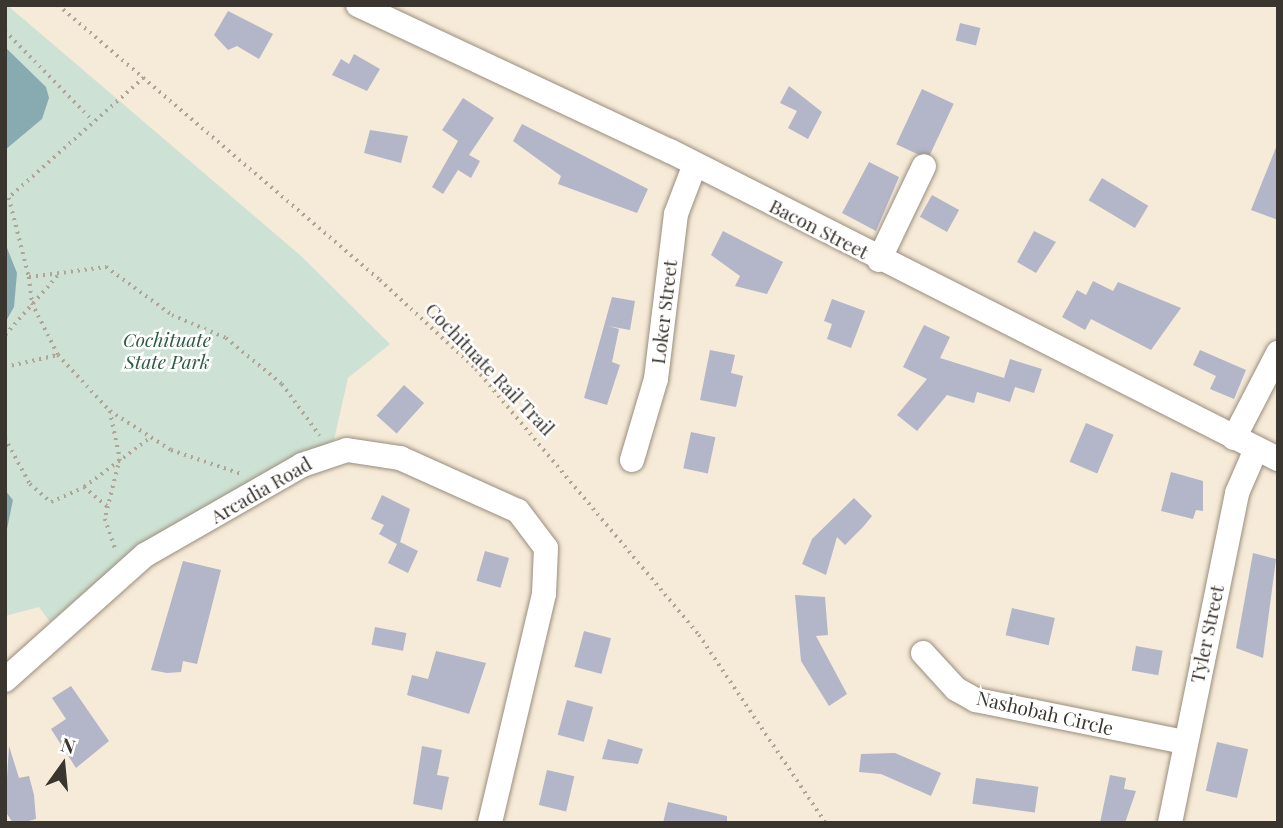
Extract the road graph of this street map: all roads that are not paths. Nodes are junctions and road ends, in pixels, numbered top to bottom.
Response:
1 (358, 5) edge
2 (695, 164) junction
3 (923, 166) dead end
4 (879, 260) junction
5 (1278, 353) edge
6 (1256, 449) edge
7 (632, 460) dead end
8 (923, 653) dead end
9 (5, 680) edge
10 (1185, 742) junction
11 (490, 823) edge
12 (1170, 823) edge

1 - 2 street, Bacon Street
2 - 4 street, Bacon Street
2 - 7 street, Loker Street
3 - 4 street
4 - 6 street, Bacon Street
5 - 6 street, Tyler Street
6 - 10 street, Tyler Street
8 - 10 street, Nashobah Circle
9 - 11 street, Arcadia Road
10 - 12 street, Tyler Street

